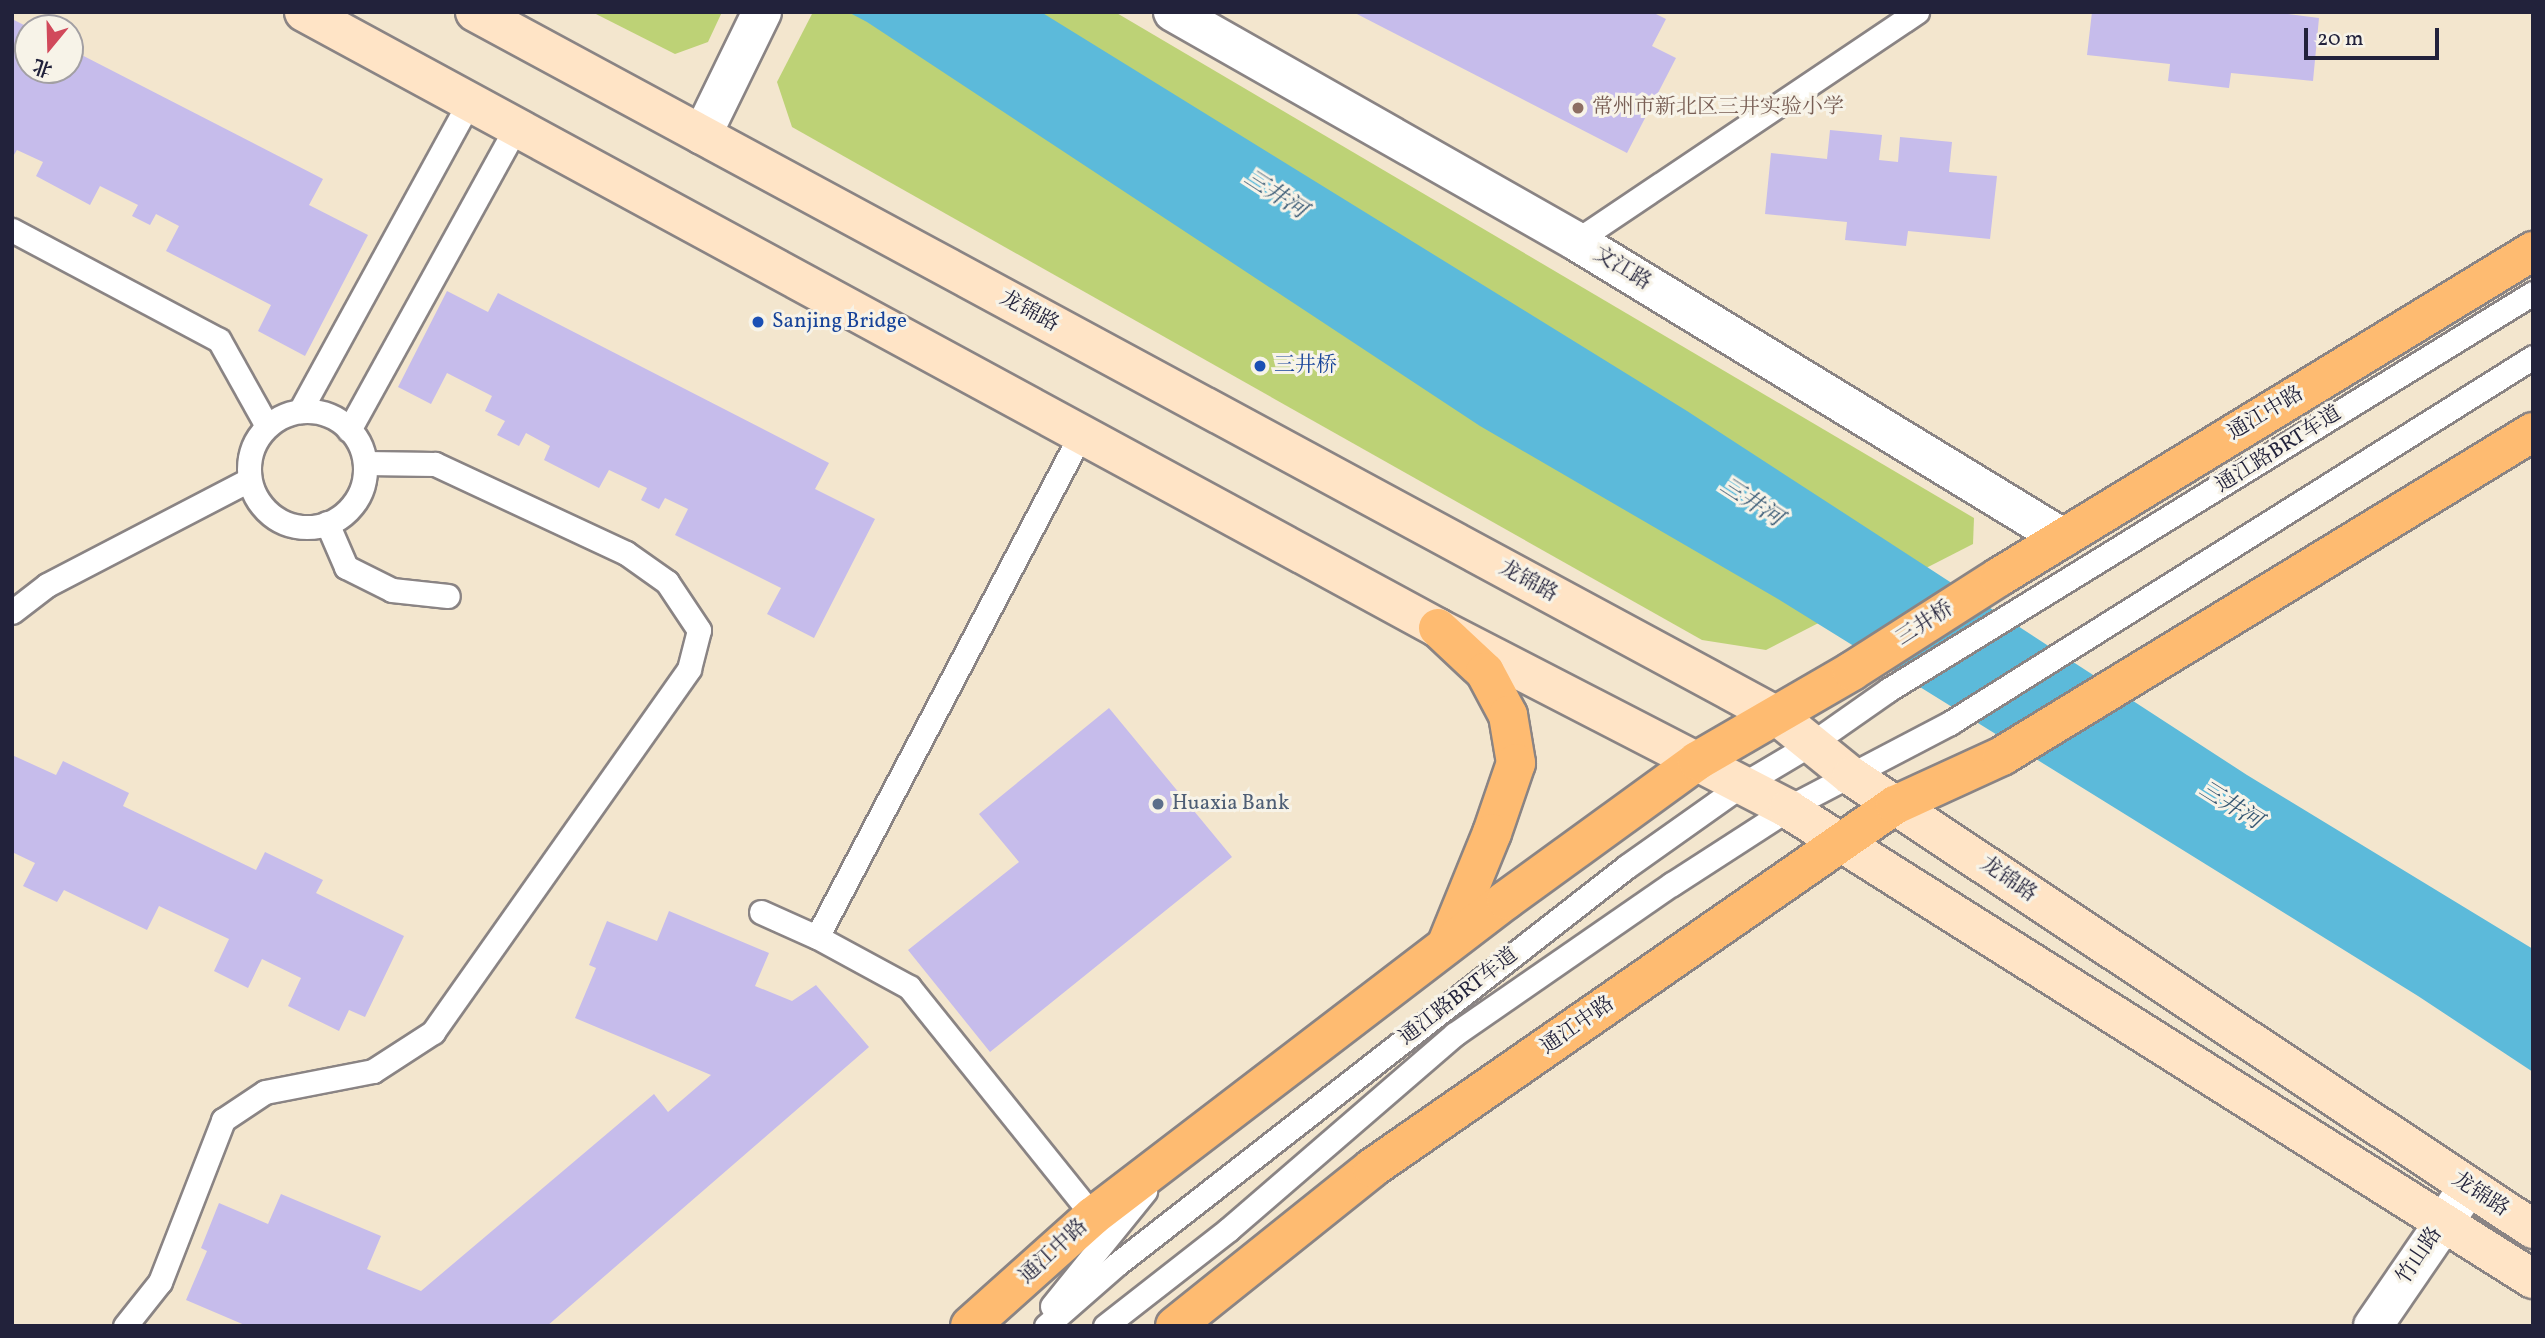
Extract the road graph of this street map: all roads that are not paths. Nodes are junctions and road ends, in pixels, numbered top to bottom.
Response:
1 (304, 12) edge
2 (475, 12) edge
3 (762, 12) edge
4 (1173, 12) edge
5 (1917, 12) edge
6 (469, 102) junction
7 (516, 128) junction
8 (702, 135) junction
9 (12, 230) edge
10 (1576, 241) junction
11 (2533, 251) edge
12 (2533, 293) edge
13 (2533, 357) edge
14 (300, 411) junction
15 (267, 426) junction
16 (349, 430) junction
17 (2533, 432) edge
18 (1081, 434) junction
19 (365, 463) junction
20 (249, 480) junction
21 (327, 523) junction
22 (2063, 538) junction
23 (1999, 577) joint
24 (449, 596) dead end
25 (2025, 606) joint
26 (12, 612) edge
27 (1438, 628) junction
28 (1888, 690) joint
29 (1777, 716) junction
30 (1811, 744) junction
31 (1697, 761) junction
32 (1851, 776) junction
33 (1742, 785) junction
34 (1895, 805) junction
35 (1788, 809) junction
36 (1844, 842) junction
37 (761, 912) dead end
38 (817, 937) junction
39 (1445, 947) junction
40 (1178, 1151) junction
41 (2468, 1187) junction
42 (1093, 1216) junction
43 (2444, 1222) junction
44 (2533, 1229) edge
45 (2533, 1279) edge
46 (125, 1326) edge
47 (970, 1326) edge
48 (1037, 1326) edge
49 (1046, 1326) edge
50 (1105, 1326) edge
51 (1175, 1326) edge
52 (2373, 1326) edge

1 - 6 main road, 龙锦路
2 - 8 main road, 龙锦路
3 - 8 street
4 - 10 street, 文江路
5 - 10 lane
6 - 7 main road, 龙锦路
6 - 14 lane
7 - 16 lane
7 - 18 main road, 龙锦路
8 - 29 main road, 龙锦路
9 - 15 lane
10 - 22 street, 文江路
11 - 22 main road, 通江中路
12 - 25 lane, 通江路BRT车道
13 - 32 lane, 通江路BRT车道
14 - 15 lane
14 - 16 lane
15 - 20 lane
16 - 19 lane
17 - 34 main road, 通江中路
18 - 27 main road, 龙锦路
18 - 38 lane
19 - 21 lane
19 - 46 lane
20 - 21 lane
20 - 26 lane
21 - 24 lane
22 - 23 main road, 通江中路
23 - 29 main road, 三井桥
25 - 28 lane, 三井桥
27 - 31 main road, 龙锦路
27 - 39 main road
28 - 30 lane, 通江路BRT车道
29 - 30 main road, 龙锦路
29 - 31 main road
30 - 32 main road, 龙锦路
30 - 33 lane, 通江路BRT车道
31 - 33 main road, 龙锦路
31 - 39 main road, 通江中路
32 - 34 main road, 龙锦路
32 - 35 lane, 通江路BRT车道
33 - 35 main road, 龙锦路
33 - 49 lane, 通江路BRT车道
34 - 36 main road, 通江中路
34 - 41 main road, 龙锦路
35 - 36 main road, 龙锦路
35 - 50 lane, 通江路BRT车道
36 - 43 main road, 龙锦路
36 - 51 main road, 通江中路
37 - 38 lane
38 - 42 lane
39 - 40 main road, 通江中路
40 - 42 main road, 通江中路
40 - 48 lane
41 - 43 street, 竹山路
41 - 44 main road, 龙锦路
42 - 47 main road, 通江中路
43 - 45 main road, 龙锦路
43 - 52 street, 竹山路

